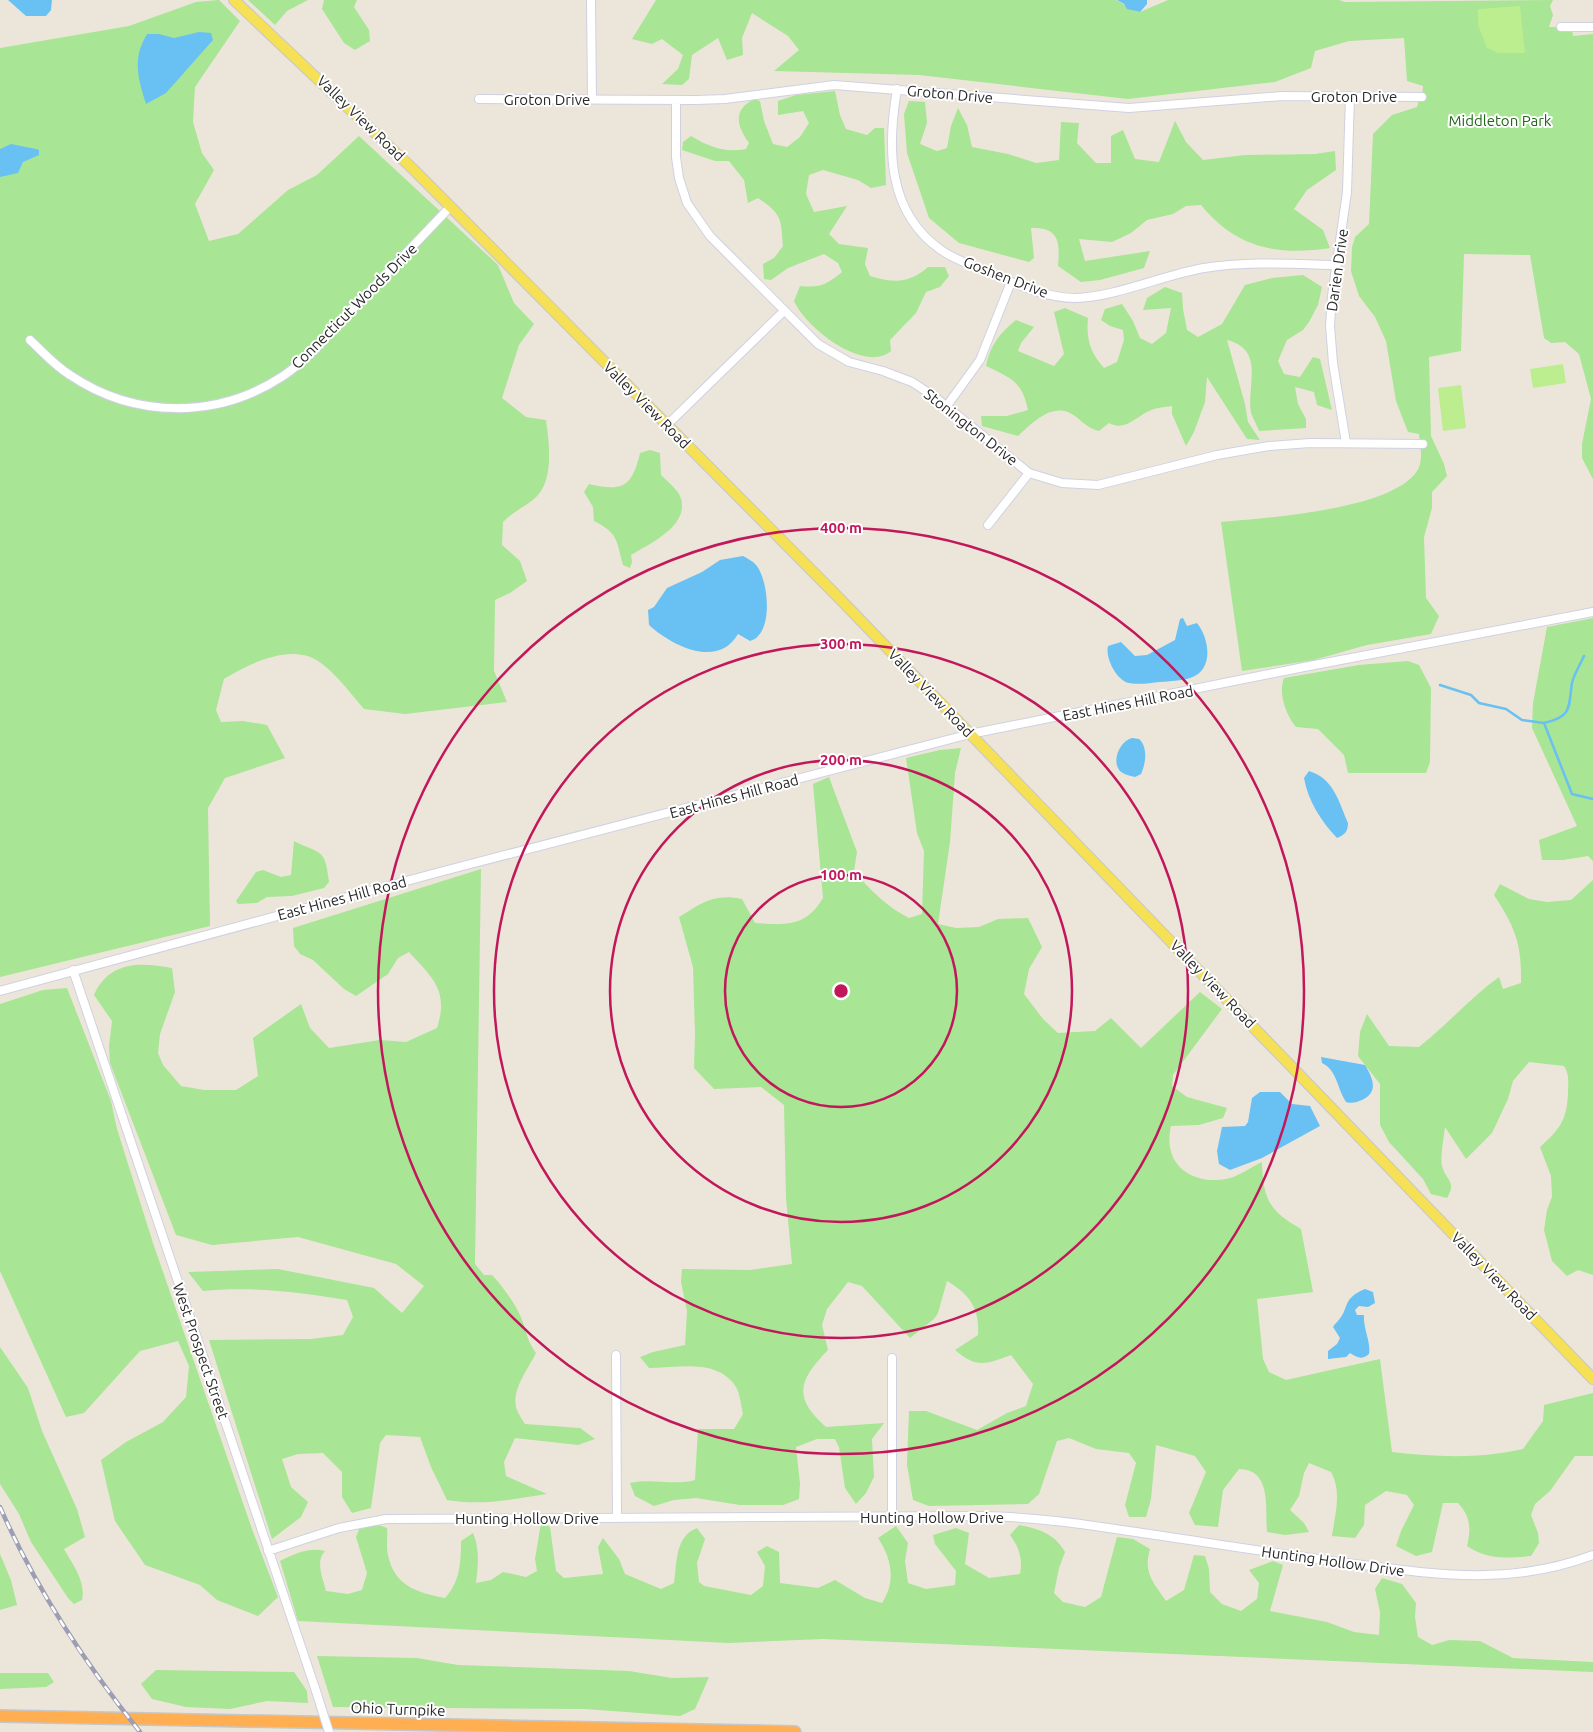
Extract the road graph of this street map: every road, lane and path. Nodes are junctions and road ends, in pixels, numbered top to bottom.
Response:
1 (234, 0) edge
2 (591, 0) edge
3 (1561, 27) dead end
4 (1593, 27) edge
5 (897, 89) junction
6 (1350, 96) junction
7 (1422, 97) dead end
8 (480, 99) dead end
9 (592, 99) junction
10 (676, 100) junction
11 (451, 206) junction
12 (1337, 265) junction
13 (1011, 282) junction
14 (783, 312) junction
15 (30, 340) dead end
16 (946, 407) junction
17 (667, 425) junction
18 (1346, 443) junction
19 (1423, 444) dead end
20 (1029, 473) junction
21 (988, 526) dead end
22 (1593, 612) edge
23 (970, 734) junction
24 (74, 970) junction
25 (0, 991) edge
26 (616, 1355) dead end
27 (892, 1358) dead end
28 (1593, 1379) edge
29 (892, 1517) junction
30 (617, 1518) junction
31 (268, 1551) junction
32 (1593, 1555) edge
33 (0, 1716) edge
34 (329, 1732) edge
35 (795, 1732) edge

1 - 11 main road, Valley View Road
2 - 9 street
3 - 4 street
5 - 6 street, Groton Drive
5 - 10 street, Groton Drive
5 - 13 street, Goshen Drive
6 - 7 street, Groton Drive
6 - 12 street, Darien Drive
8 - 9 street, Groton Drive
9 - 10 street, Groton Drive
10 - 14 street, Stonington Drive
11 - 15 street, Connecticut Woods Drive
11 - 17 main road, Valley View Road
12 - 13 street, Goshen Drive
12 - 18 street, Darien Drive
13 - 16 street
14 - 16 street, Stonington Drive
14 - 17 street
16 - 20 street, Stonington Drive
17 - 23 main road, Valley View Road
18 - 19 street, Stonington Drive
18 - 20 street, Stonington Drive
20 - 21 street
22 - 23 street, East Hines Hill Road
23 - 24 street, East Hines Hill Road
23 - 28 main road, Valley View Road
24 - 25 street, East Hines Hill Road
24 - 31 street, West Prospect Street
26 - 30 street
27 - 29 street
29 - 30 street, Hunting Hollow Drive
29 - 32 street, Hunting Hollow Drive
30 - 31 street, Hunting Hollow Drive
31 - 34 street, West Prospect Street, bridge
33 - 35 highway, Ohio Turnpike

